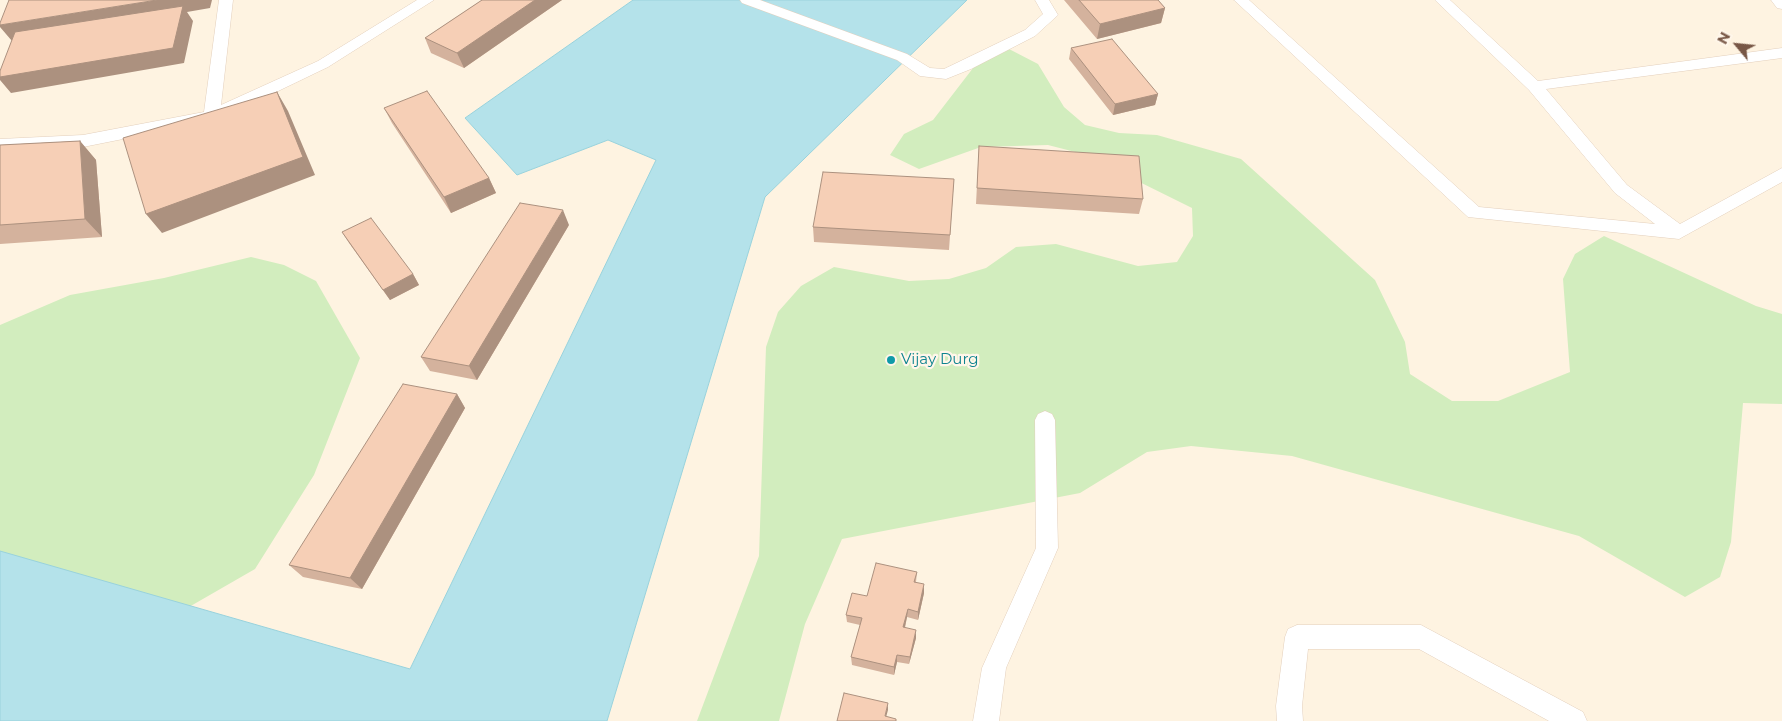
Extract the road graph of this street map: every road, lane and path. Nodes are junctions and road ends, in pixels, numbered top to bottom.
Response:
1 (226, 0) edge
2 (427, 0) edge
3 (747, 0) edge
4 (1042, 0) edge
5 (1241, 0) edge
6 (1442, 0) edge
7 (1778, 0) edge
8 (1782, 5) edge
9 (1782, 53) edge
10 (1536, 86) junction
11 (212, 116) junction
12 (0, 145) edge
13 (1782, 174) edge
14 (1679, 234) junction
15 (1045, 420) dead end
16 (986, 721) edge
17 (1290, 721) edge
18 (1574, 721) edge

1 - 11 lane
2 - 11 lane
3 - 4 lane
5 - 14 lane
6 - 10 lane
7 - 8 lane
9 - 10 lane
10 - 14 lane
11 - 12 lane
13 - 14 lane
15 - 16 lane
17 - 18 lane

